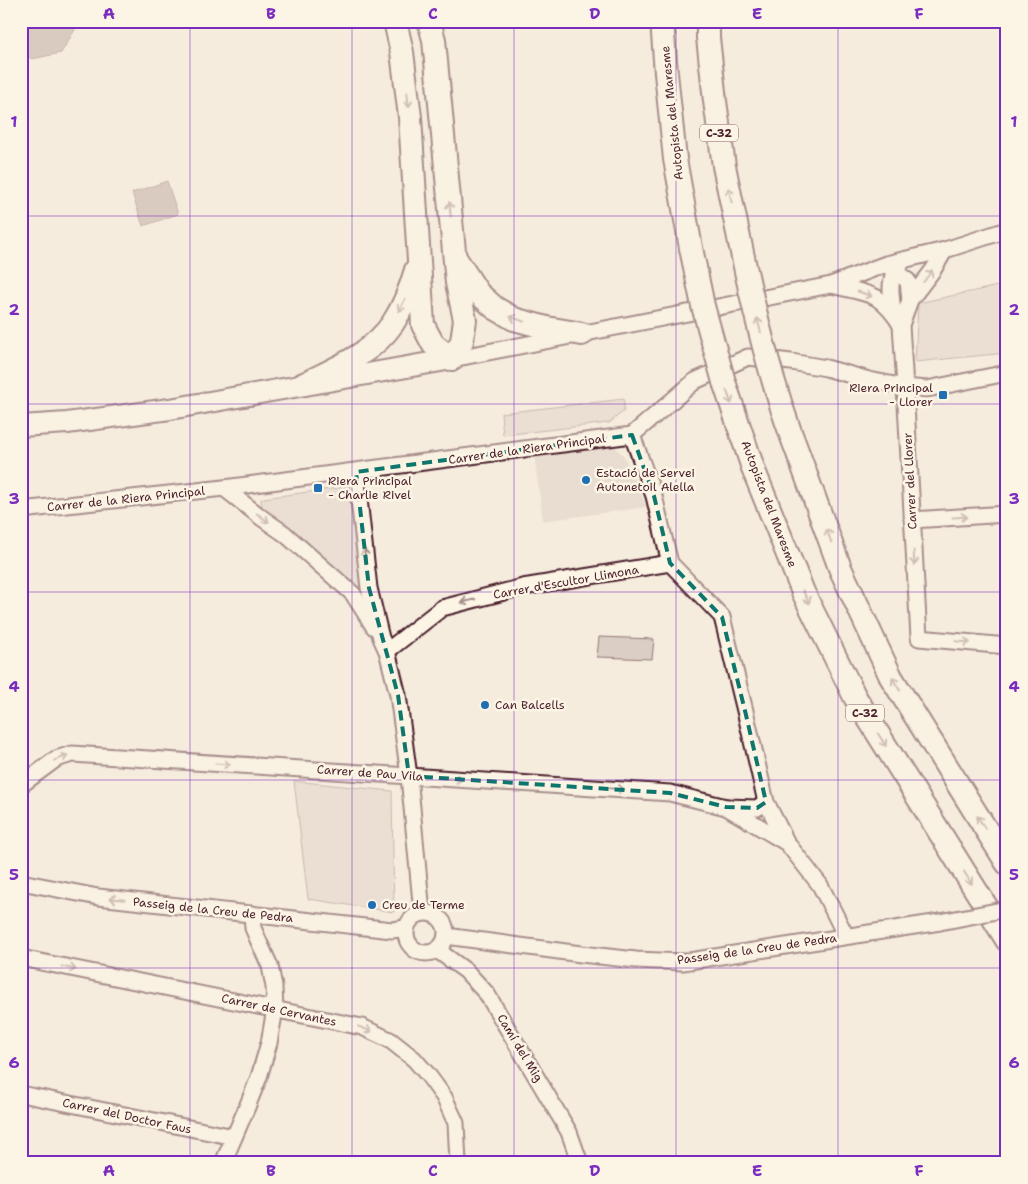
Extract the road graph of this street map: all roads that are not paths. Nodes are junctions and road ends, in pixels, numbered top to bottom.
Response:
1 (395, 21) edge
2 (405, 21) edge
3 (662, 21) edge
4 (708, 21) edge
5 (433, 28) edge
6 (402, 52) junction
7 (1007, 230) edge
8 (945, 250) junction
9 (455, 258) junction
10 (420, 259) junction
11 (895, 265) junction
12 (831, 285) junction
13 (910, 300) junction
14 (897, 319) junction
15 (582, 334) junction
16 (452, 359) junction
17 (1007, 373) edge
18 (304, 384) junction
19 (906, 387) junction
20 (21, 426) edge
21 (632, 435) junction
22 (356, 472) junction
23 (224, 488) junction
24 (21, 510) edge
25 (1007, 514) edge
26 (912, 520) junction
27 (670, 563) junction
28 (369, 588) junction
29 (353, 594) junction
30 (384, 644) junction
31 (1007, 646) edge
32 (409, 776) junction
33 (21, 784) edge
34 (766, 802) junction
35 (726, 807) junction
36 (787, 843) junction
37 (1007, 863) edge
38 (21, 882) edge
39 (1007, 910) edge
40 (422, 913) junction
41 (252, 914) junction
42 (406, 928) junction
43 (446, 936) junction
44 (846, 936) junction
45 (1007, 940) edge
46 (437, 950) junction
47 (21, 958) edge
48 (275, 1009) junction
49 (21, 1094) edge
50 (234, 1137) junction
51 (454, 1162) edge
52 (223, 1163) edge
53 (580, 1163) edge

1 - 6 highway
2 - 6 highway
3 -> 45 highway, Autopista del Maresme / C-32, bridge
37 -> 4 highway, C-32, bridge
9 -> 5 highway
6 -> 10 highway
7 - 8 street
8 - 11 street
13 -> 8 street
15 -> 9 highway
9 - 16 highway
10 - 16 highway
10 -> 18 highway
11 - 12 street
11 - 13 street
11 - 14 street, Carrer del Llorer
12 -> 14 street
12 - 15 street
13 - 14 street
14 - 19 street, Carrer del Llorer
15 - 16 street
16 - 18 main road
17 - 19 street
18 - 20 main road
19 - 21 street
19 - 26 street, Carrer del Llorer
21 - 22 street, Carrer de la Riera Principal
21 - 27 street
22 - 23 street, Carrer de la Riera Principal
28 -> 22 street
23 - 24 street, Carrer de la Riera Principal
23 -> 29 street
26 -> 25 street
26 -> 31 street, Carrer del Llorer
27 -> 30 street, Carrer d'Escultor Llimona
27 - 34 street
28 - 29 street
28 - 30 street
29 - 30 street
30 - 32 street
33 -> 32 street, Carrer de Pau Vila
32 -> 35 street, Carrer de Pau Vila
32 - 40 street
34 - 35 street, Carrer de Pau Vila
34 - 36 street
35 - 36 street, Carrer de Pau Vila
36 - 44 street
41 -> 38 street, Passeig de la Creu de Pedra
39 - 44 street, Passeig de la Creu de Pedra, bridge
40 - 42 street
40 - 43 street
41 - 42 street, Passeig de la Creu de Pedra
41 - 48 street
42 - 46 street
43 - 44 street, Passeig de la Creu de Pedra
43 - 46 street
46 - 53 street, Camí del Mig
47 -> 48 street, Carrer de Cervantes
48 - 50 street
48 -> 51 street, Carrer de Cervantes
49 - 50 street, Carrer del Doctor Faus
50 - 52 street

